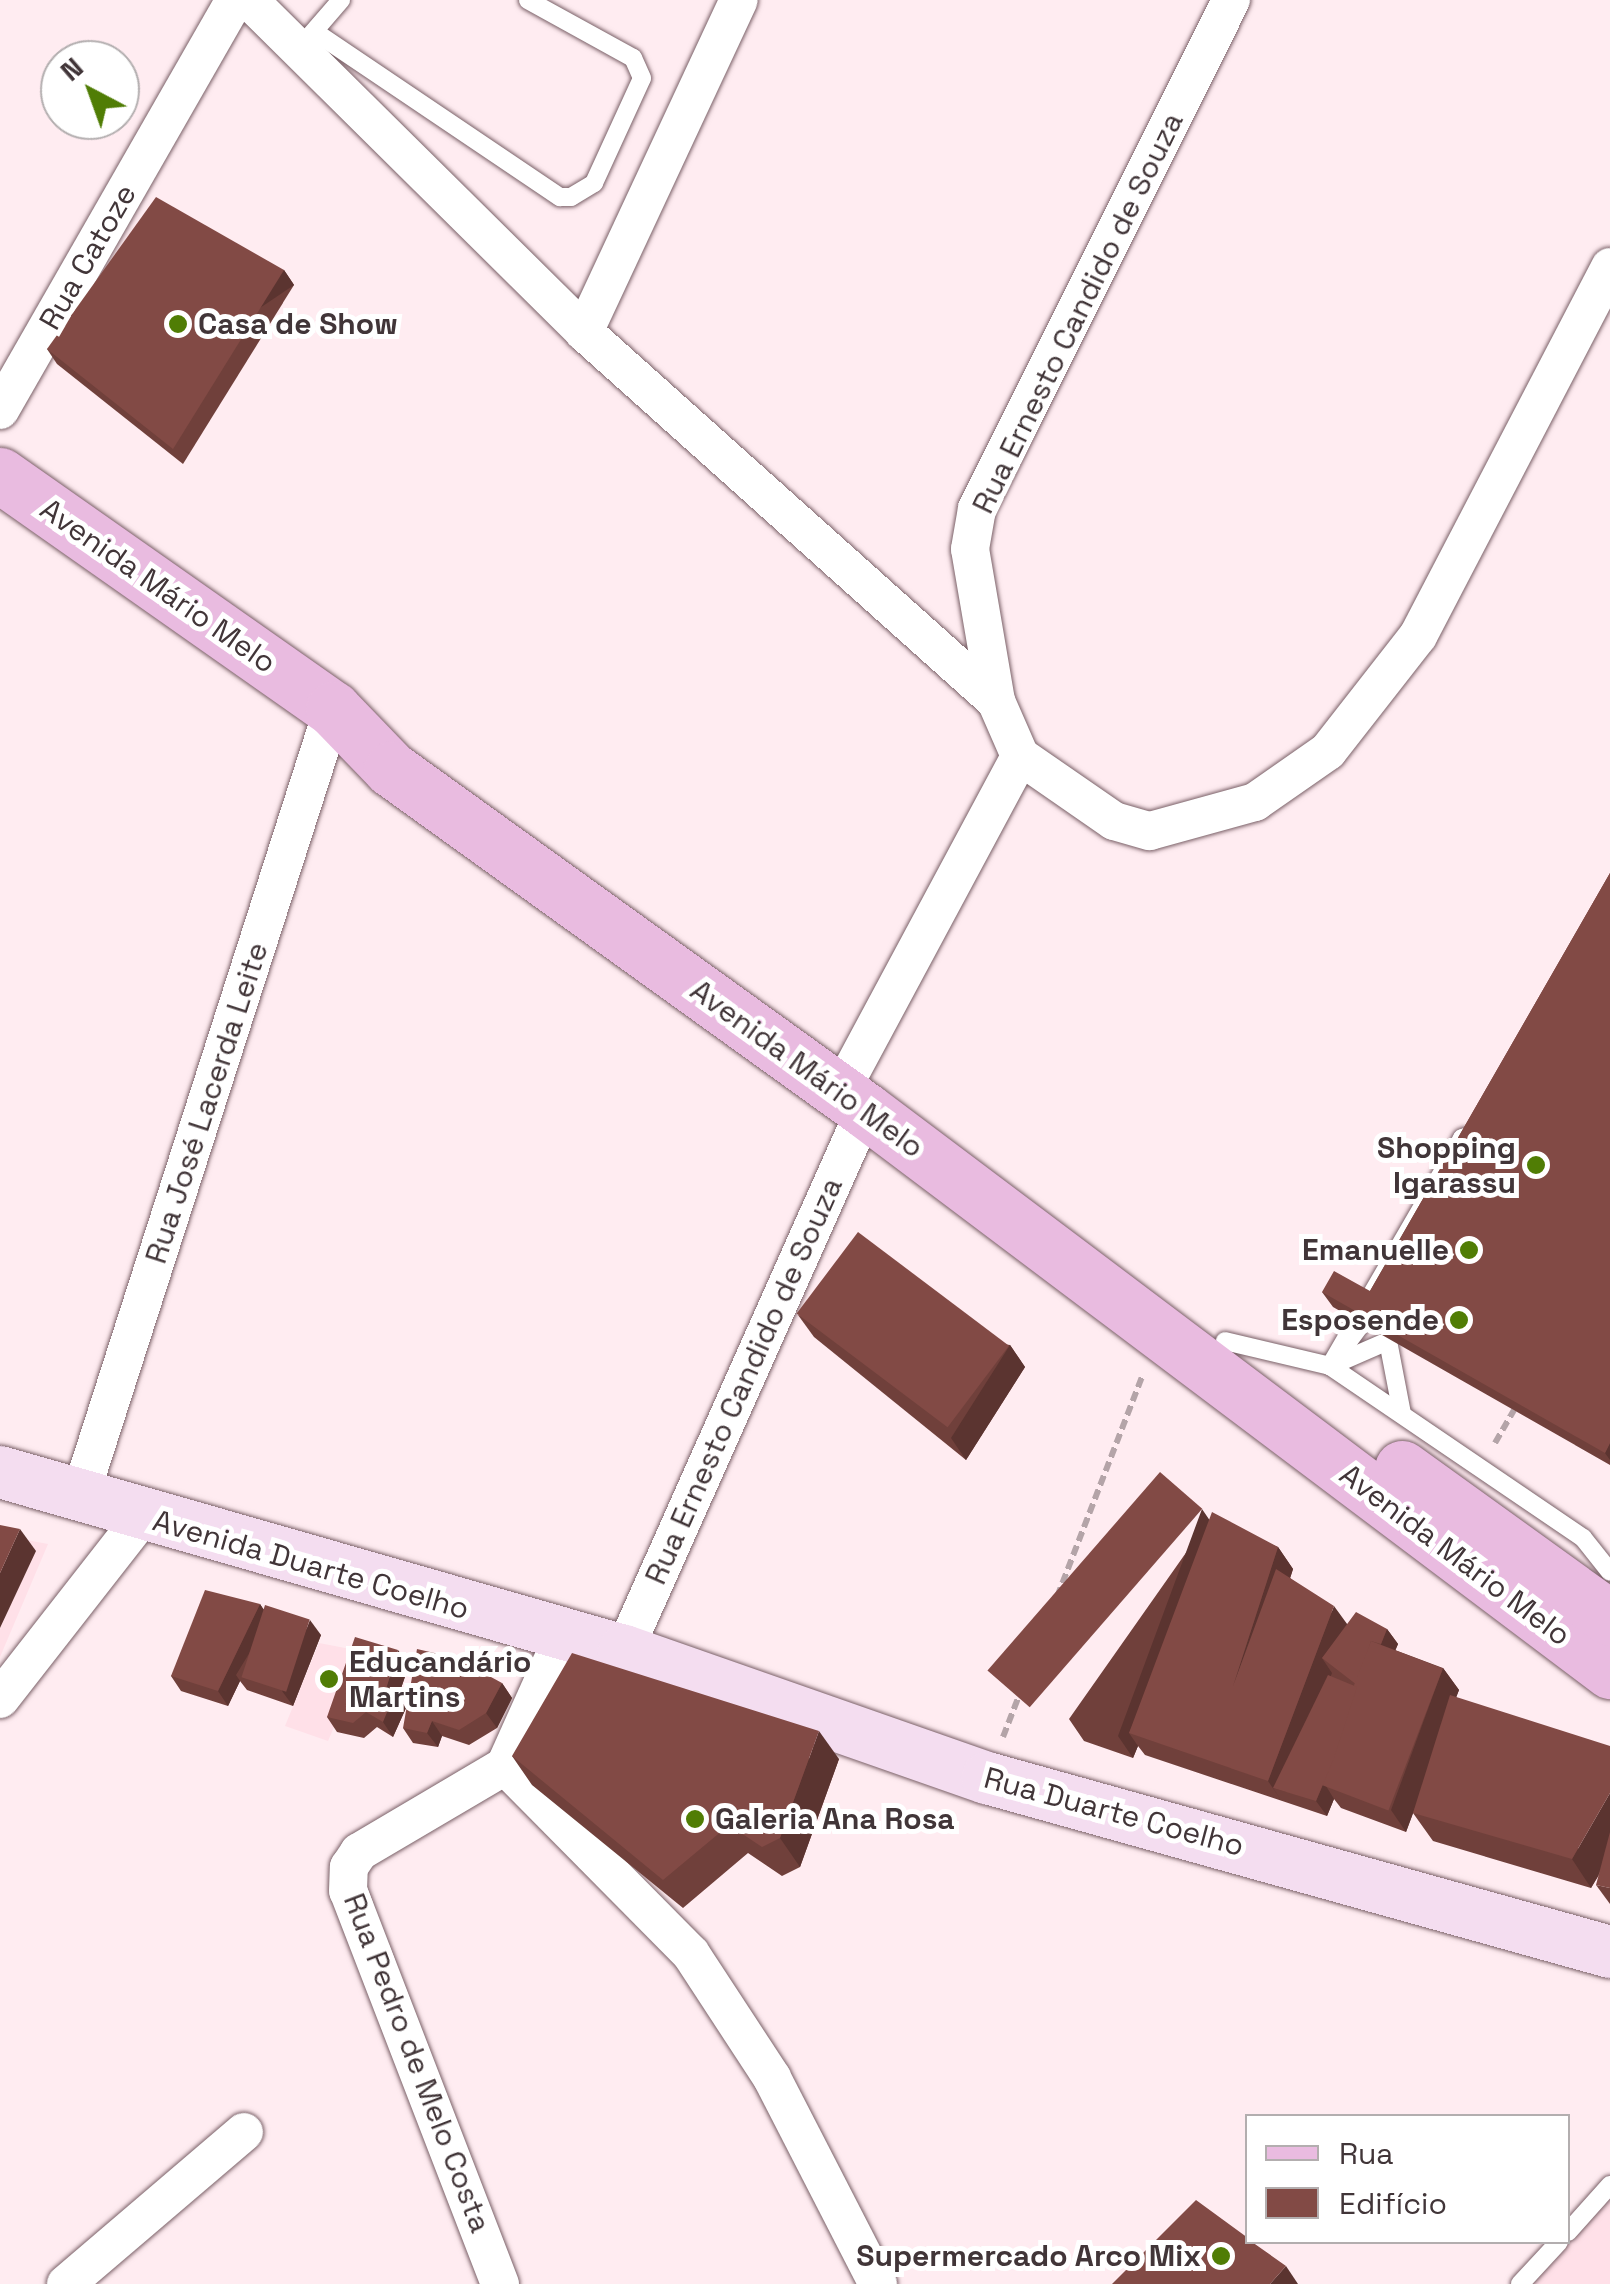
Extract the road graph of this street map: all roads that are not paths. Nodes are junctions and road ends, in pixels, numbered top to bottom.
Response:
1 (235, 0) edge
2 (249, 0) edge
3 (341, 0) edge
4 (528, 0) edge
5 (738, 0) edge
6 (1231, 0) edge
7 (307, 40) junction
8 (1607, 283) edge
9 (584, 332) junction
10 (0, 410) edge
11 (0, 474) edge
12 (996, 701) junction
13 (333, 709) junction
14 (1020, 756) junction
15 (859, 1089) junction
16 (1471, 1129) edge
17 (1225, 1340) junction
18 (1330, 1366) junction
19 (1402, 1414) junction
20 (0, 1472) edge
21 (80, 1496) junction
22 (142, 1516) junction
23 (1609, 1581) edge
24 (563, 1638) junction
25 (624, 1652) junction
26 (1610, 1671) edge
27 (0, 1700) edge
28 (506, 1766) junction
29 (1610, 1952) edge
30 (244, 2132) dead end
31 (1610, 2186) edge
32 (1570, 2230) edge
33 (1556, 2244) edge
34 (66, 2284) edge
35 (500, 2284) edge
36 (878, 2284) edge
37 (1520, 2284) edge

1 - 10 street, Rua Catoze
2 - 7 street
3 - 7 lane
4 - 7 lane
5 - 9 street
6 - 12 street, Rua Ernesto Candido de Souza
7 - 9 street
8 - 14 street
9 - 12 street
11 - 13 main road, Avenida Mário Melo
12 - 14 street, Rua Ernesto Candido de Souza
13 - 15 main road, Avenida Mário Melo
13 - 21 street, Rua José Lacerda Leite
14 - 15 street, Rua Ernesto Candido de Souza
15 - 17 main road, Avenida Mário Melo
15 - 25 street, Rua Ernesto Candido de Souza
15 - 26 main road, Avenida Mário Melo
16 - 18 lane
17 - 18 lane
17 - 23 main road, Avenida Mário Melo
18 - 19 lane
18 - 19 lane
19 - 23 lane
20 - 21 main road, Avenida Duarte Coelho
21 - 22 main road, Avenida Duarte Coelho
22 - 24 main road, Avenida Duarte Coelho
22 - 27 street
24 - 25 main road, Avenida Duarte Coelho
24 - 28 street
25 - 29 main road, Rua Duarte Coelho
28 - 35 street, Rua Pedro de Melo Costa
28 - 36 street
30 - 34 street
31 - 32 lane
33 - 37 lane

